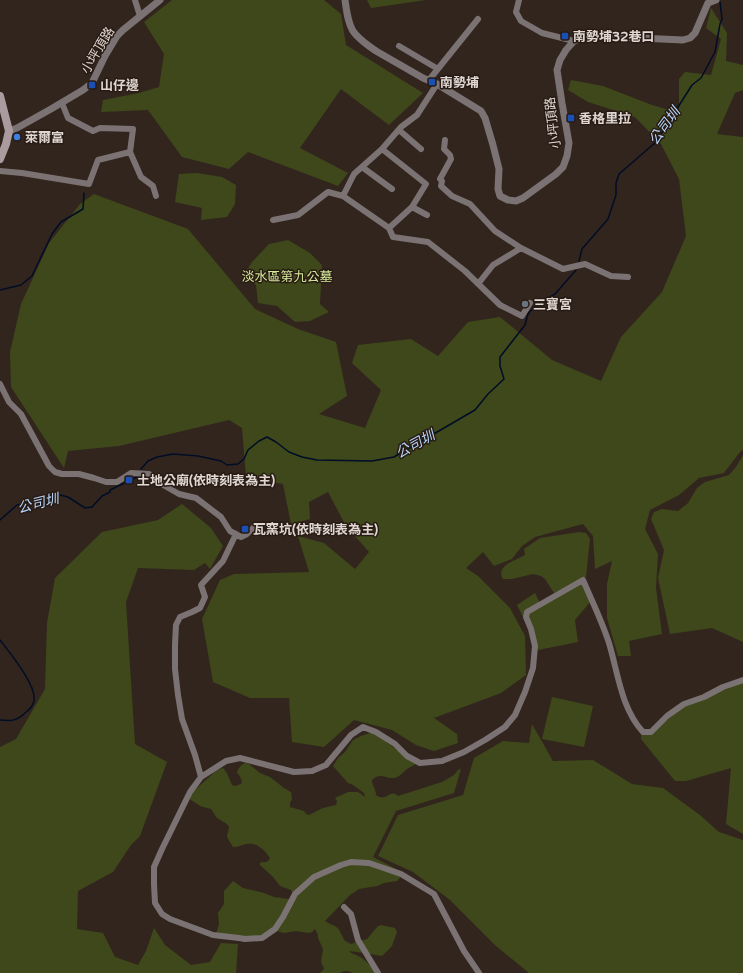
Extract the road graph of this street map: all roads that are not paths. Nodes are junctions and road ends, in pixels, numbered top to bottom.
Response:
1 (135, 0) edge
2 (160, 0) edge
3 (345, 0) edge
4 (519, 0) edge
5 (716, 0) edge
6 (140, 16) junction
7 (478, 19) dead end
8 (574, 41) junction
9 (399, 46) dead end
10 (438, 69) junction
11 (429, 80) junction
12 (437, 84) junction
13 (0, 96) edge
14 (62, 103) junction
15 (399, 130) junction
16 (9, 131) junction
17 (445, 140) dead end
18 (382, 149) junction
19 (421, 149) dead end
20 (130, 152) junction
21 (0, 159) edge
22 (362, 167) junction
23 (0, 171) edge
24 (392, 189) dead end
25 (156, 196) dead end
26 (343, 196) junction
27 (412, 207) junction
28 (427, 215) dead end
29 (272, 220) dead end
30 (388, 228) junction
31 (521, 248) junction
32 (628, 277) dead end
33 (478, 284) junction
34 (530, 303) dead end
35 (0, 384) edge
36 (253, 528) dead end
37 (236, 534) junction
38 (743, 680) edge
39 (201, 777) junction
40 (344, 907) dead end
41 (378, 973) edge
42 (479, 973) edge

1 - 6 street
2 - 6 street, 小坪頂路
3 - 11 street, 小坪頂路
4 - 8 street
5 - 8 street
6 - 14 street, 小坪頂路
7 - 10 street
8 - 12 street, 小坪頂路
9 - 10 street
10 - 11 street
11 - 12 street, 小坪頂路
12 - 15 street
13 - 16 main road
14 - 16 street, 小坪頂路
14 - 20 street
15 - 18 street
15 - 19 street
16 - 21 main road
17 - 31 street
18 - 22 street
18 - 27 street
20 - 23 street
20 - 25 street
22 - 24 street
22 - 26 street
26 - 29 street
26 - 30 street
27 - 28 street
27 - 30 street
30 - 33 street
31 - 32 street
31 - 33 street
33 - 34 street
35 - 37 street
36 - 37 street
37 - 39 street
38 - 39 street
39 - 42 street
40 - 41 street

